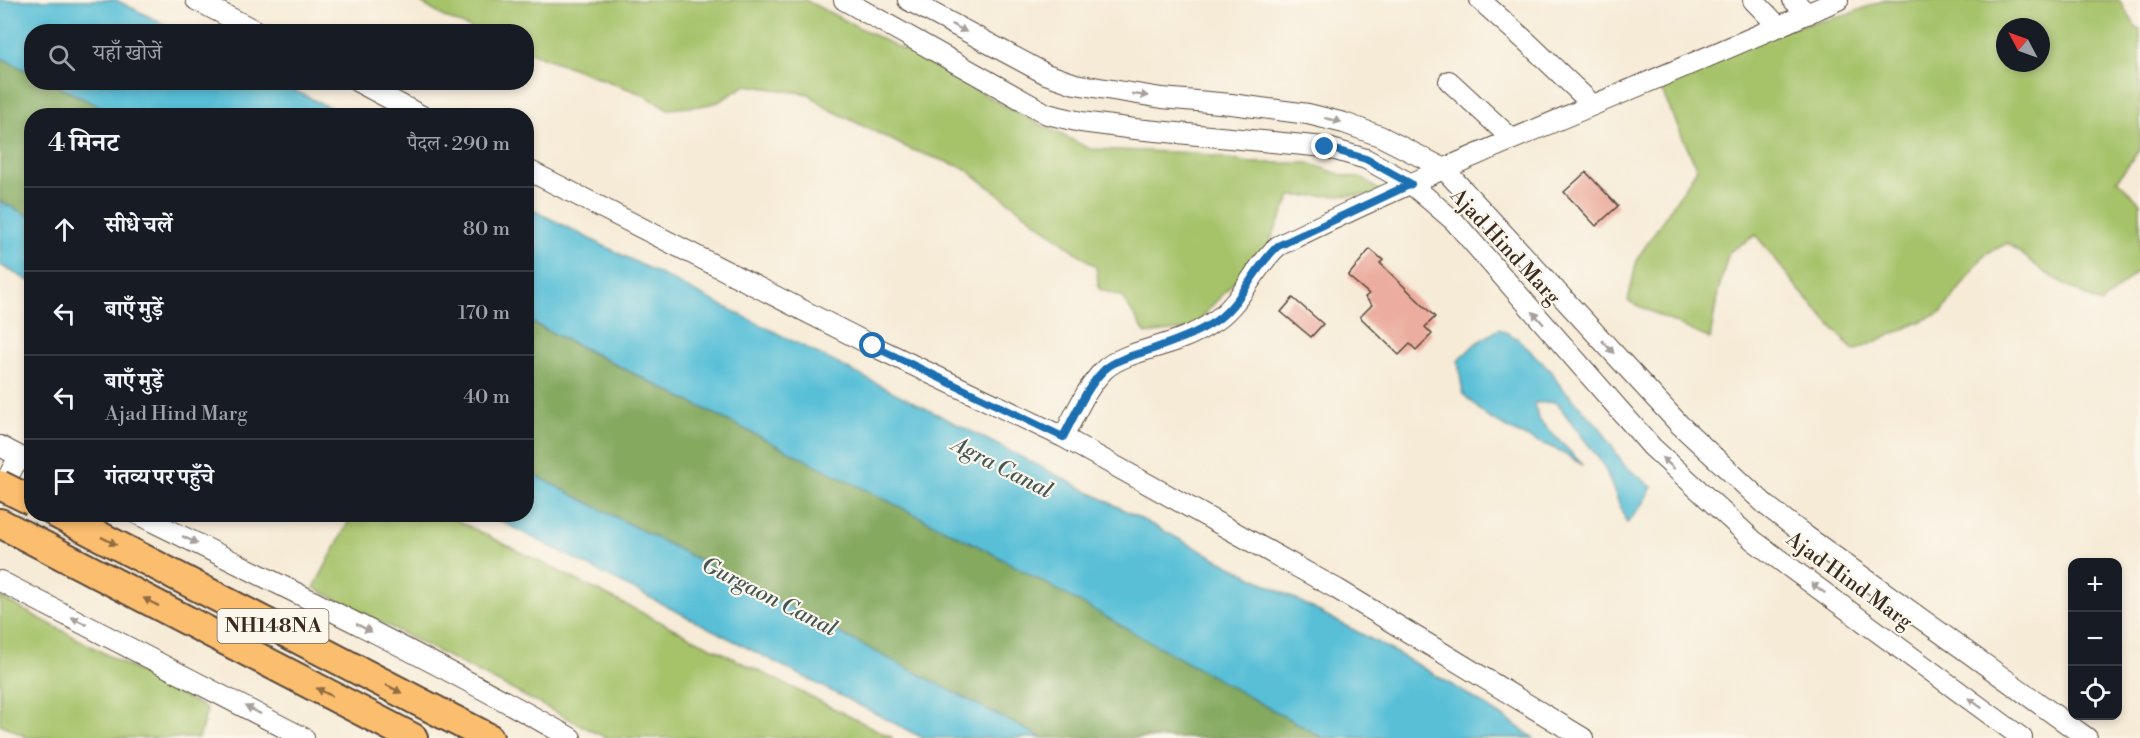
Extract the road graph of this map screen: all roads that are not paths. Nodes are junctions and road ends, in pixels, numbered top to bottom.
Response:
1 (196, 0) edge
2 (844, 0) edge
3 (908, 0) edge
4 (1480, 0) edge
5 (1753, 0) edge
6 (1793, 0) edge
7 (1838, 0) edge
8 (1808, 14) junction
9 (242, 24) edge
10 (1779, 27) junction
11 (1449, 81) dead end
12 (373, 90) edge
13 (1593, 105) junction
14 (407, 108) edge
15 (1512, 139) junction
16 (1443, 168) junction
17 (534, 173) edge
18 (1411, 184) junction
19 (1063, 437) junction
20 (0, 446) edge
21 (24, 459) edge
22 (24, 461) edge
23 (0, 485) edge
24 (0, 491) edge
25 (24, 497) edge
26 (72, 522) edge
27 (153, 522) edge
28 (0, 523) edge
29 (0, 581) edge
30 (304, 738) edge
31 (413, 738) edge
32 (489, 738) edge
33 (572, 738) edge
34 (1583, 738) edge
35 (2022, 738) edge
36 (2087, 738) edge

1 - 9 street
2 - 18 street, Ajad Hind Marg
3 -> 16 street
4 - 13 street
5 - 10 street
6 - 8 street
7 - 8 street
8 - 10 street
10 - 13 street
11 - 15 street
12 - 14 street
13 - 15 street
15 - 16 street
16 - 18 street
16 -> 36 street
17 - 19 street
18 - 19 street
35 -> 18 street, Ajad Hind Marg
19 - 34 street
20 - 21 street
22 - 24 street
23 - 25 highway, bridge
26 -> 32 highway, NH148NA
27 -> 33 street
31 -> 28 highway, NH148NA
30 -> 29 street

